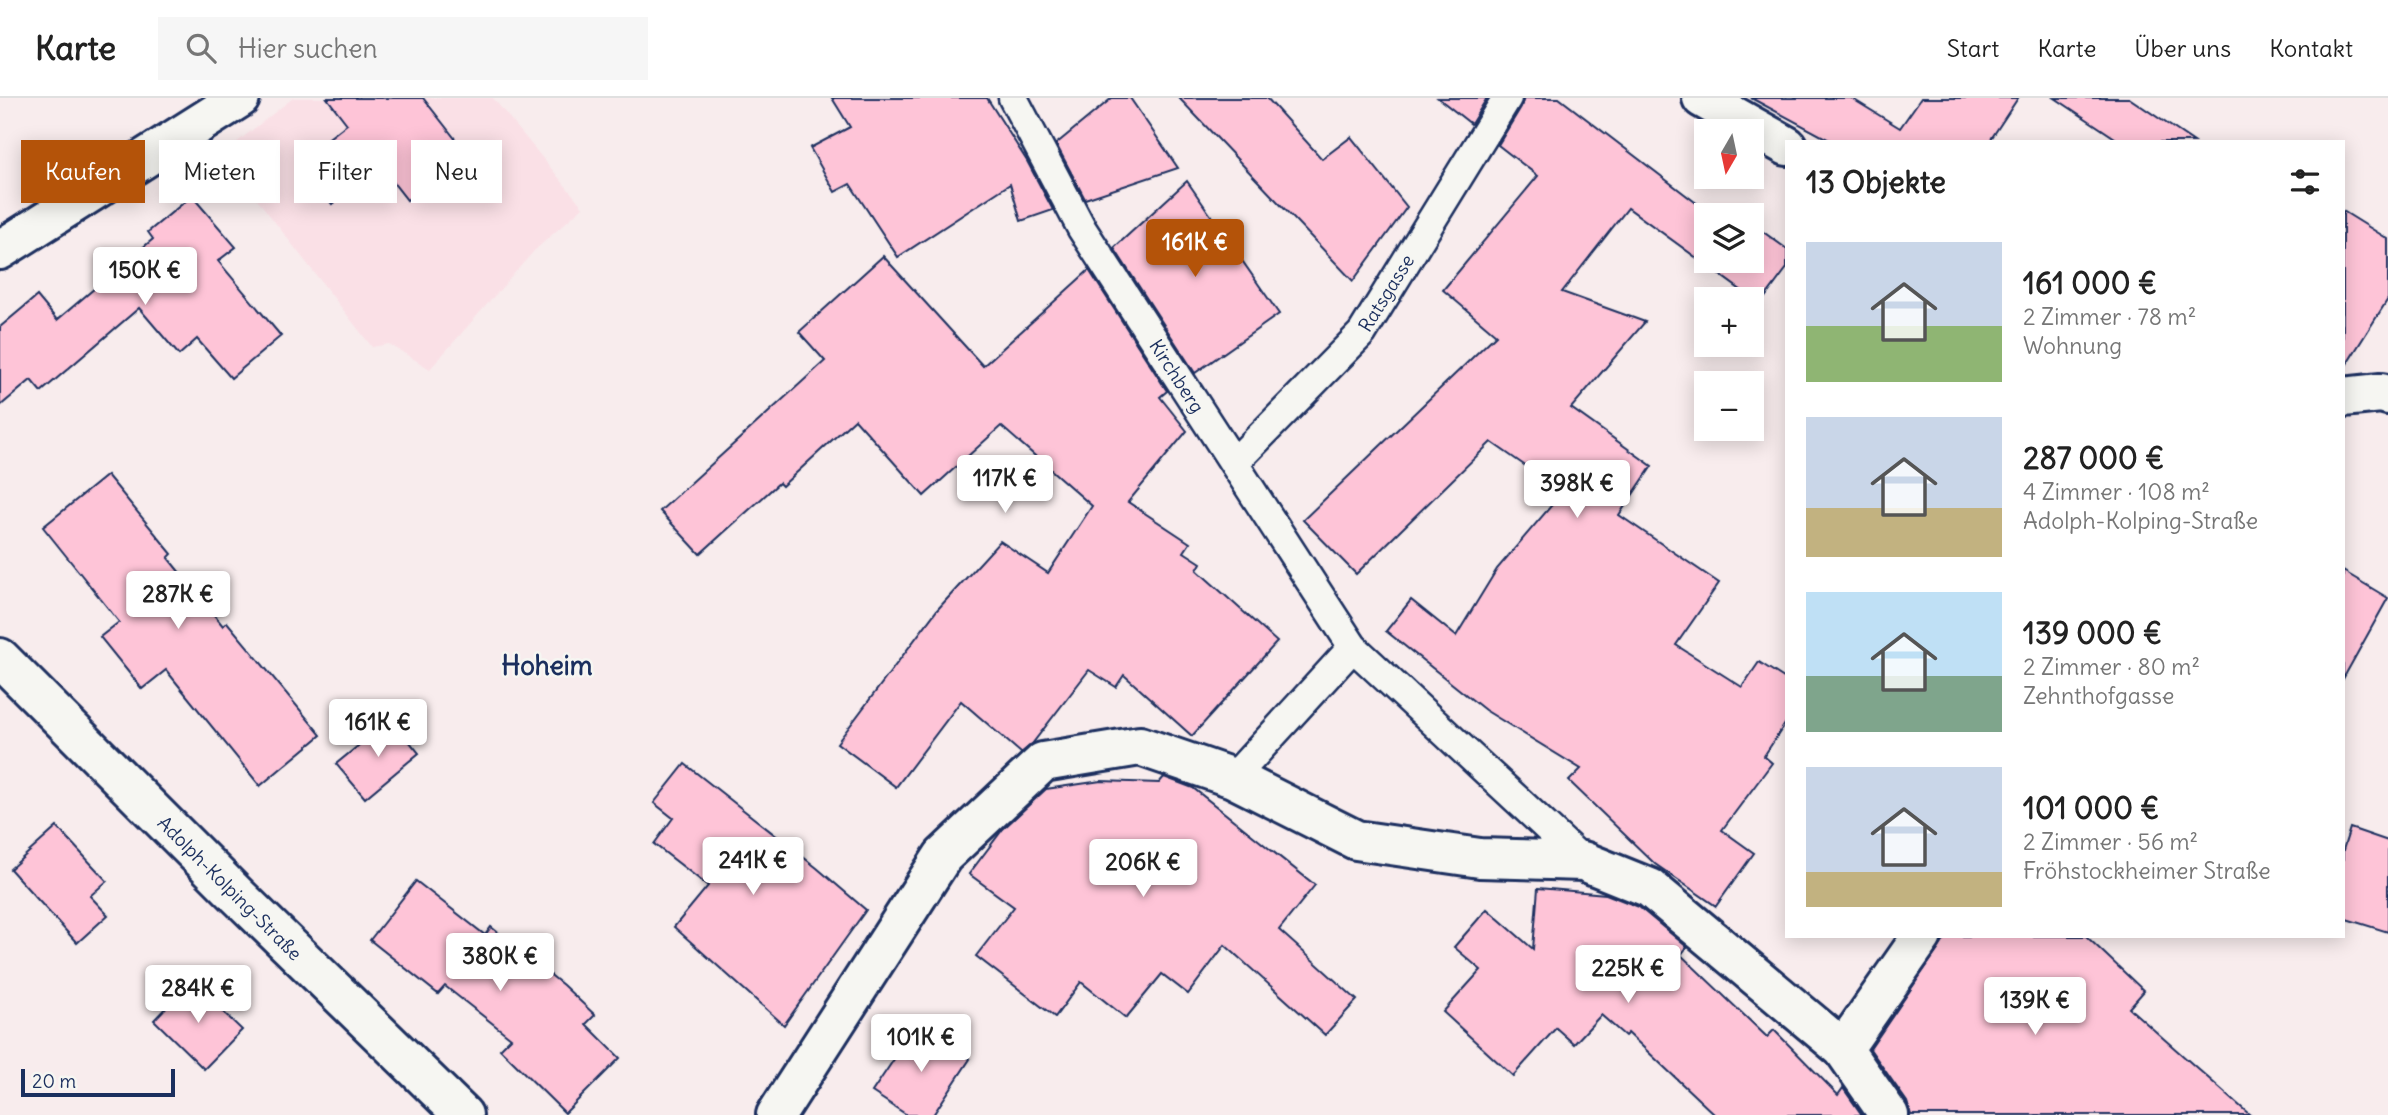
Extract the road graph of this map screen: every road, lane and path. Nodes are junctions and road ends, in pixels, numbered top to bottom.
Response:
1 (240, 98) edge
2 (1013, 98) edge
3 (1507, 98) edge
4 (1702, 98) edge
5 (1785, 145) edge
6 (0, 250) edge
7 (2388, 395) edge
8 (2345, 397) edge
9 (1234, 463) junction
10 (1353, 647) junction
11 (0, 658) edge
12 (1233, 778) junction
13 (1583, 861) junction
14 (1921, 938) edge
15 (1843, 1049) junction
16 (463, 1115) edge
17 (776, 1115) edge
18 (1889, 1115) edge

1 - 6 street
2 - 9 lane, Kirchberg
3 - 9 lane, Ratsgasse
4 - 5 street
7 - 8 street
9 - 10 lane, Kirchberg
10 - 12 lane
10 - 13 lane, Kirchberg
11 - 16 street, Adolph-Kolping-Straße
12 - 13 street
12 - 17 street
13 - 15 street
14 - 15 street
15 - 18 street

